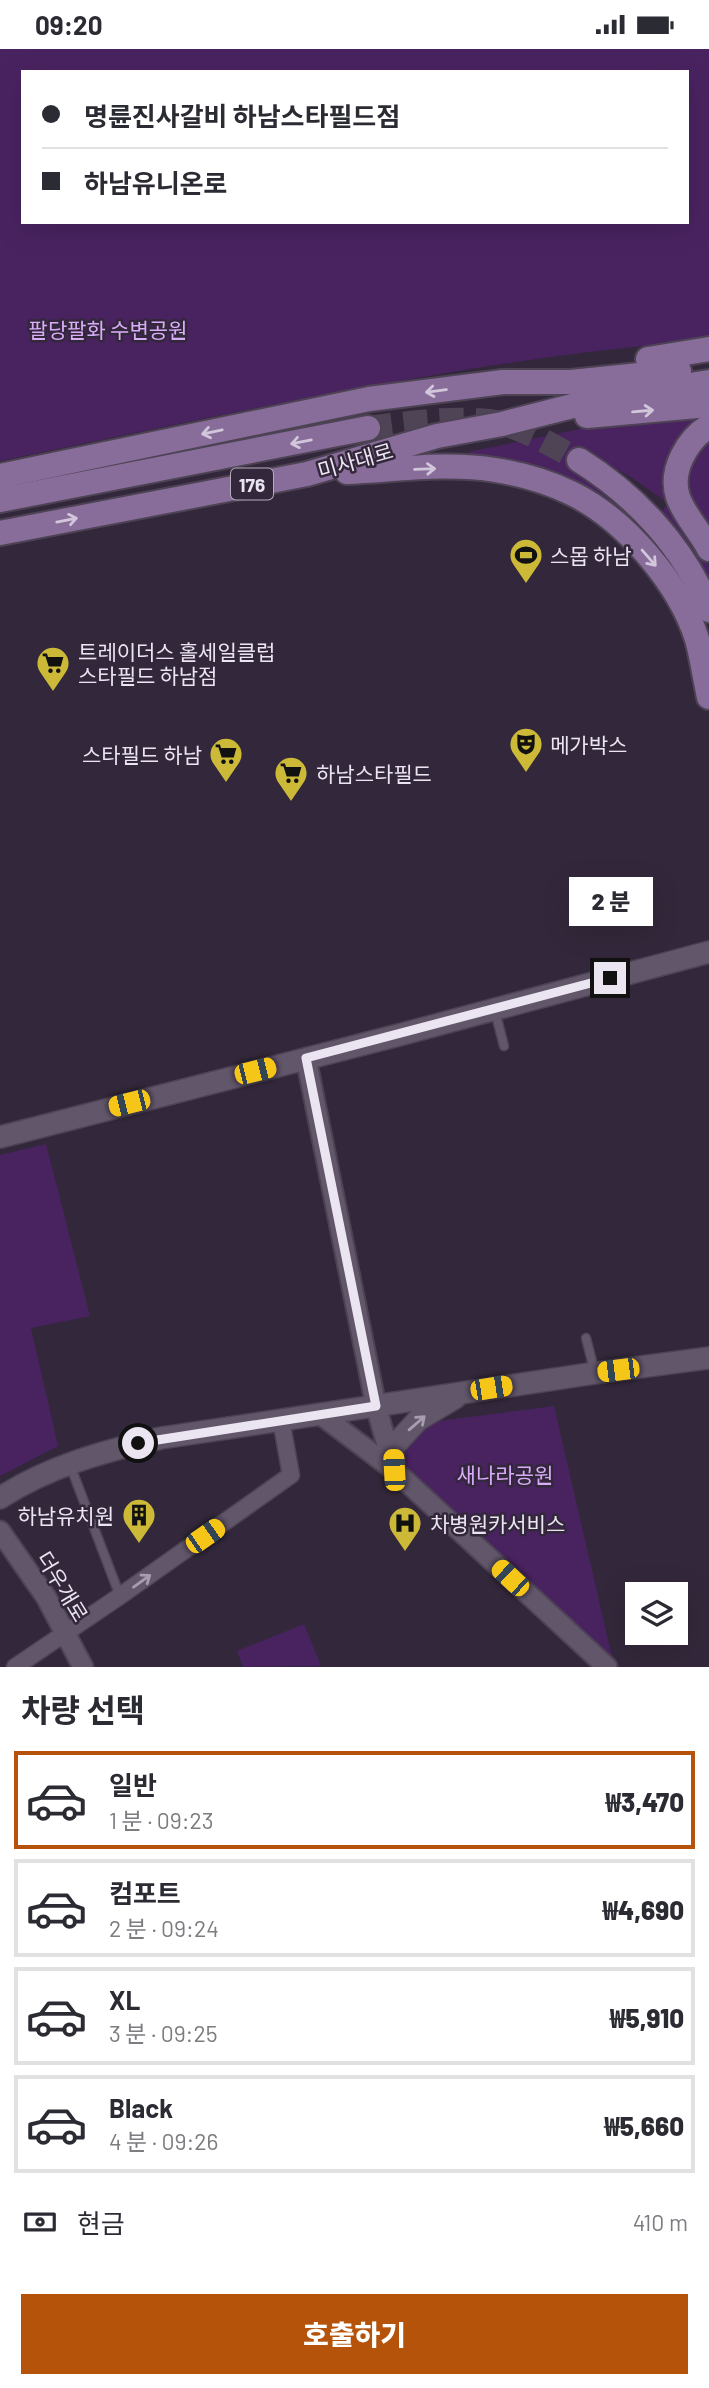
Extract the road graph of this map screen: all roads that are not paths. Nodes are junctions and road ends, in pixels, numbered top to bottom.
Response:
1 (709, 349) edge
2 (709, 368) edge
3 (503, 382) junction
4 (709, 382) edge
5 (709, 405) edge
6 (502, 424) junction
7 (709, 426) edge
8 (368, 428) tunnel mouth
9 (579, 460) tunnel mouth
10 (307, 474) junction
11 (0, 476) edge
12 (0, 501) edge
13 (0, 533) edge
14 (709, 549) edge
15 (709, 610) edge
16 (709, 697) edge
17 (709, 952) edge
18 (495, 1010) junction
19 (504, 1046) dead end
20 (306, 1058) junction
21 (0, 1137) edge
22 (586, 1338) dead end
23 (709, 1358) edge
24 (595, 1373) junction
25 (465, 1392) junction
26 (376, 1406) junction
27 (320, 1414) junction
28 (281, 1420) junction
29 (69, 1463) junction
30 (394, 1470) junction
31 (0, 1498) edge
32 (0, 1531) edge
33 (120, 1597) junction
34 (65, 1634) junction
35 (16, 1667) edge
36 (83, 1667) edge
37 (607, 1667) edge

1 - 3 main road
2 - 3 main road
3 -> 11 main road
4 - 6 main road, 미사대로 / 176
6 -> 5 main road
6 - 10 main road, 미사대로 / 176
7 - 14 main road
8 -> 12 main road
9 - 15 main road
13 -> 10 main road, 미사대로 / 176
10 -> 16 main road
17 - 18 main road
18 - 19 lane
18 - 20 main road
20 - 21 main road
20 - 26 street
22 - 24 lane
23 - 24 main road
24 - 25 main road
25 - 26 main road
30 -> 25 main road
26 - 27 main road
26 - 30 street
27 - 28 main road
27 - 30 street
28 - 29 main road
33 -> 28 street
29 - 31 main road
29 - 33 lane
30 - 37 street
32 - 34 street, 더우개로
33 - 34 street
34 - 35 street
34 - 36 street, 더우개로

